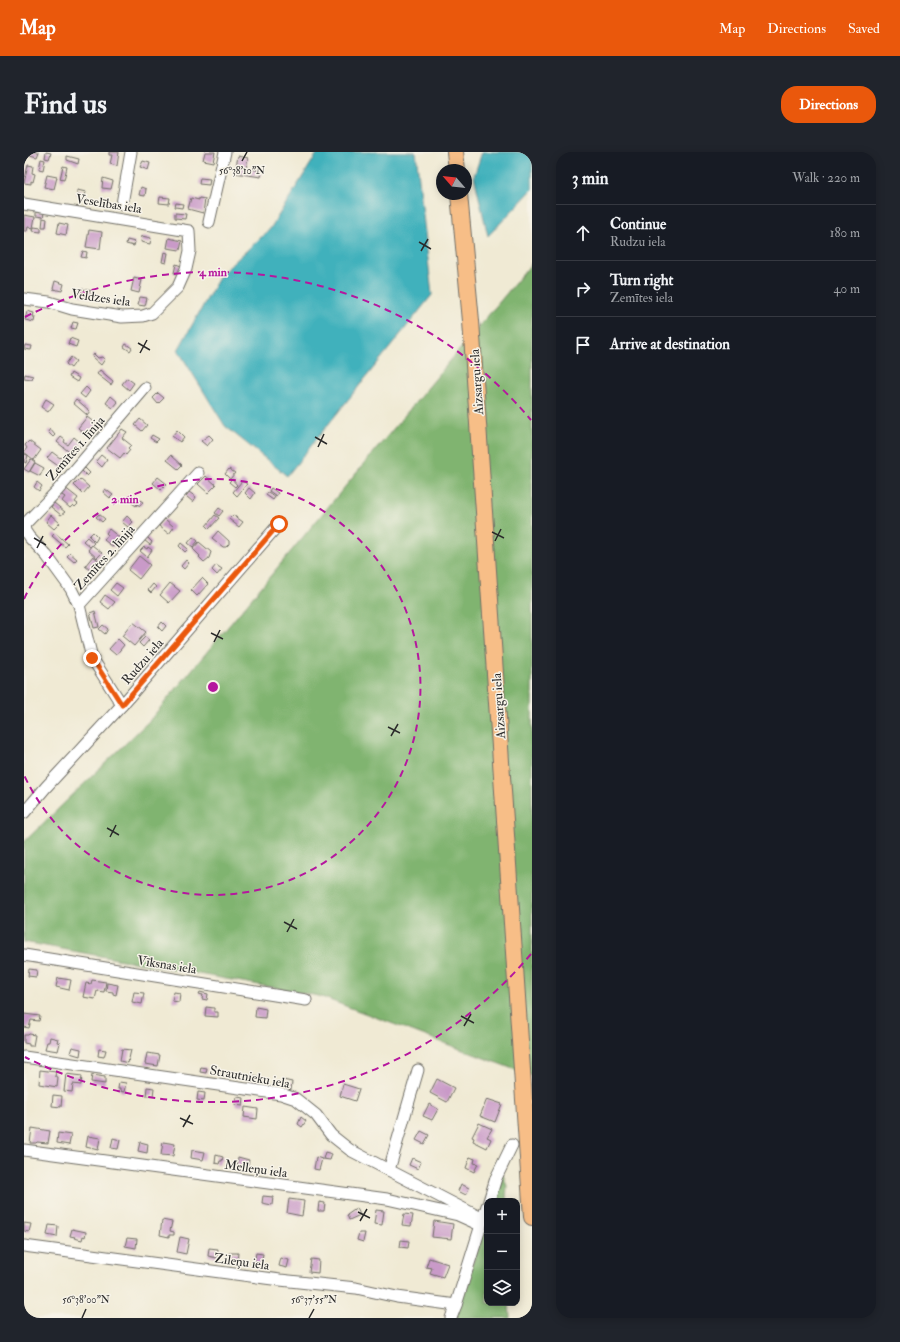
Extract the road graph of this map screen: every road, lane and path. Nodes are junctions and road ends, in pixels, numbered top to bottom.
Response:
1 (131, 152) edge
2 (225, 152) edge
3 (455, 152) edge
4 (456, 164) edge
5 (461, 200) edge
6 (24, 204) edge
7 (122, 204) dead end
8 (209, 222) dead end
9 (189, 231) joint
10 (24, 299) edge
11 (145, 388) dead end
12 (198, 473) dead end
13 (279, 524) dead end
14 (24, 525) edge
15 (79, 605) junction
16 (122, 705) junction
17 (24, 813) edge
18 (24, 955) edge
19 (306, 1000) dead end
20 (24, 1057) edge
21 (418, 1070) dead end
22 (512, 1145) dead end
23 (24, 1150) edge
24 (389, 1170) junction
25 (490, 1198) edge
26 (484, 1216) edge
27 (532, 1217) edge
28 (482, 1222) junction
29 (24, 1246) edge
30 (456, 1305) junction
31 (451, 1318) edge

1 - 7 street, Veselības iela
2 - 8 street
3 - 4 highway
5 - 27 highway, Aizsargu iela
6 - 9 street, Veselības iela
9 - 10 street, Veldzes iela
11 - 14 street, Zemītes 1. līnija
12 - 15 street, Zemītes 2. līnija
13 - 16 street, Rudzu iela
14 - 15 street
15 - 16 street
16 - 17 street, Rudzu iela
18 - 19 street, Vīksnas iela
20 - 24 street, Strautnieku iela
21 - 24 street
22 - 25 street
23 - 28 street, Melleņu iela
24 - 28 street, Strautnieku iela
26 - 28 street
28 - 30 street
29 - 30 street, Zileņu iela
30 - 31 street

